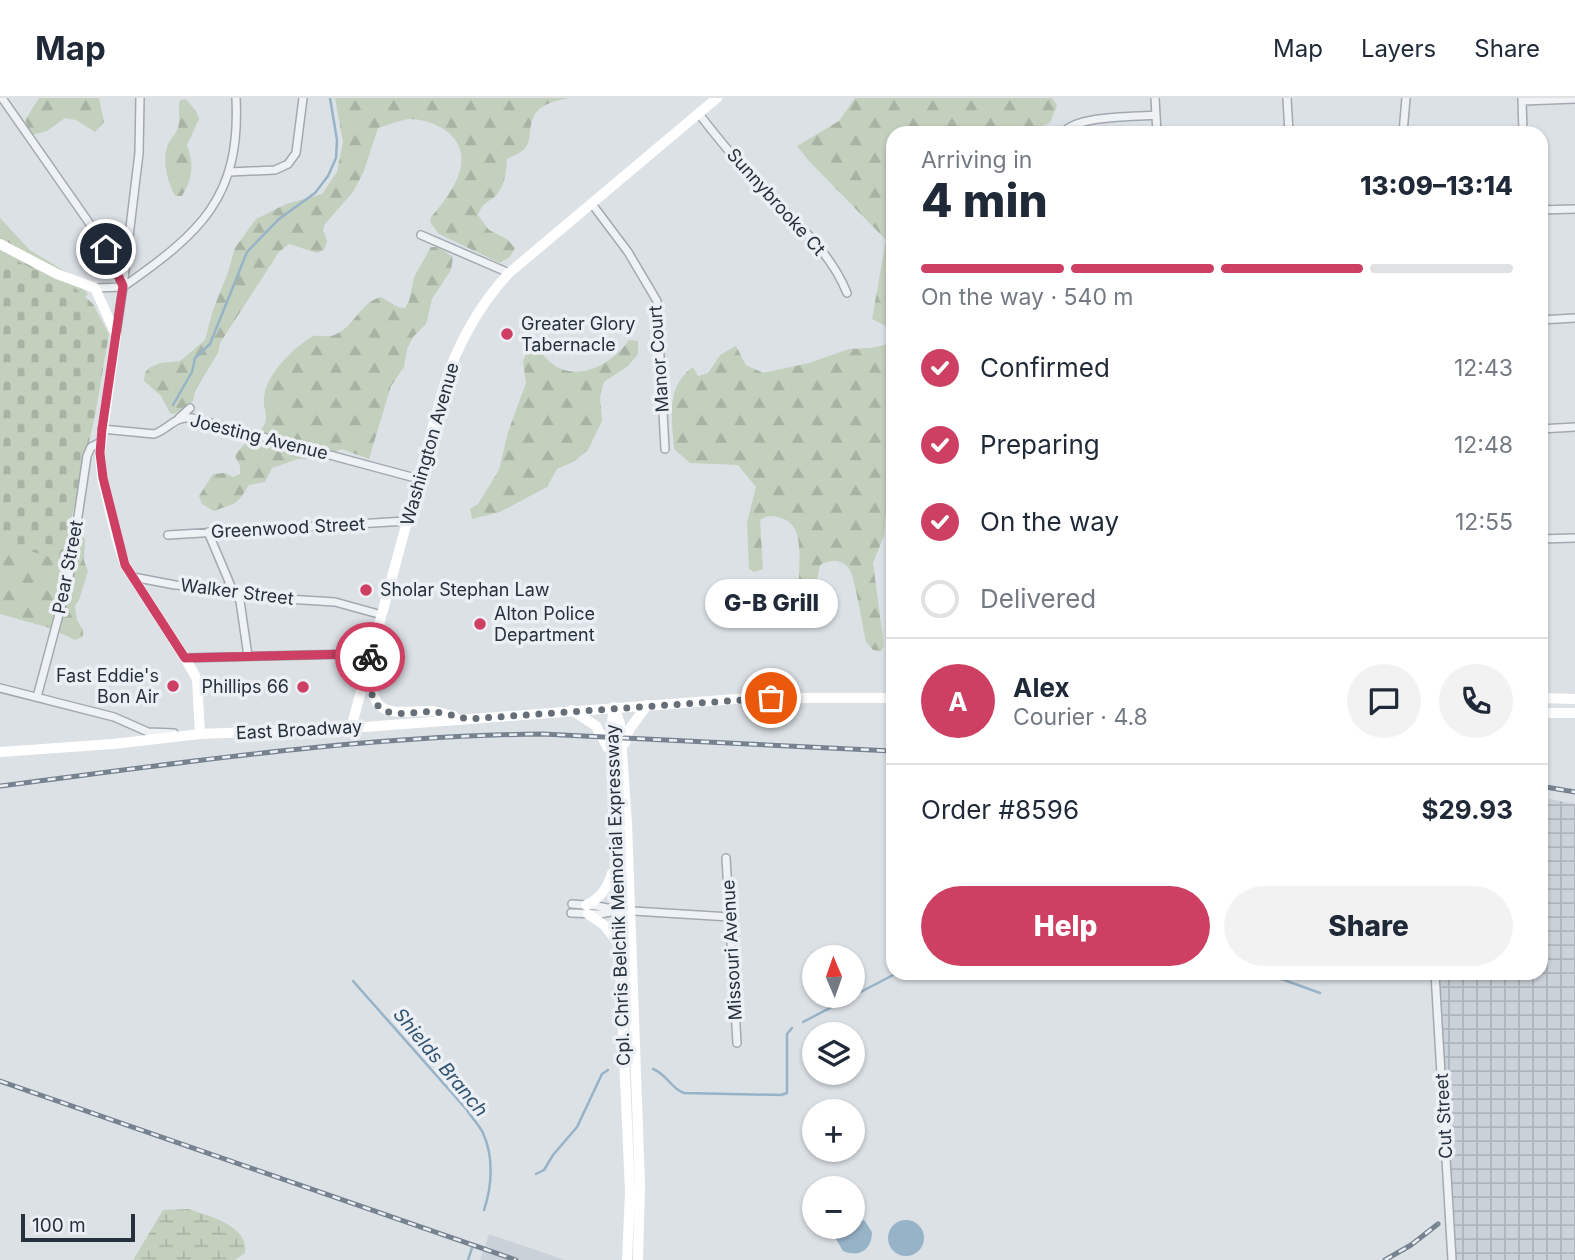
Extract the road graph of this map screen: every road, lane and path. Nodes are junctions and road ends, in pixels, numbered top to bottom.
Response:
1 (2, 98) edge
2 (140, 98) edge
3 (236, 98) edge
4 (303, 98) edge
5 (717, 98) edge
6 (1155, 98) edge
7 (1287, 98) edge
8 (1406, 98) edge
9 (1522, 99) edge
10 (1575, 99) edge
11 (698, 114) junction
12 (1156, 116) junction
13 (1071, 126) edge
14 (1157, 126) edge
15 (1289, 126) edge
16 (1404, 126) edge
17 (1523, 126) edge
18 (229, 172) junction
19 (592, 204) junction
20 (1575, 209) edge
21 (1548, 210) edge
22 (421, 235) dead end
23 (0, 244) edge
24 (509, 273) junction
25 (123, 286) junction
26 (94, 288) junction
27 (847, 293) dead end
28 (1575, 318) edge
29 (1548, 320) edge
30 (116, 335) junction
31 (190, 408) dead end
32 (179, 418) junction
33 (1575, 427) edge
34 (102, 429) junction
35 (1548, 429) edge
36 (101, 442) junction
37 (665, 449) dead end
38 (419, 479) junction
39 (407, 521) junction
40 (208, 531) junction
41 (168, 535) dead end
42 (1575, 538) edge
43 (1548, 539) edge
44 (132, 577) junction
45 (233, 591) junction
46 (382, 615) junction
47 (248, 656) junction
48 (370, 657) junction
49 (185, 658) junction
50 (0, 688) edge
51 (37, 697) junction
52 (886, 698) edge
53 (1548, 698) edge
54 (1575, 699) edge
55 (647, 705) junction
56 (614, 707) junction
57 (572, 710) junction
58 (1548, 713) edge
59 (1575, 713) edge
60 (467, 719) junction
61 (351, 728) junction
62 (201, 734) junction
63 (0, 752) edge
64 (616, 754) junction
65 (726, 858) dead end
66 (614, 867) junction
67 (572, 904) dead end
68 (587, 909) junction
69 (617, 910) junction
70 (630, 911) junction
71 (571, 913) dead end
72 (730, 917) junction
73 (619, 945) junction
74 (1436, 980) edge
75 (737, 1043) dead end
76 (633, 1257) edge
77 (1452, 1260) edge

1 - 25 street
2 - 25 street
3 - 18 street
4 - 18 street
5 - 11 main road, Washington Avenue
6 - 12 street
7 - 15 street
8 - 16 street
9 - 10 street
9 - 17 street
11 - 19 main road, Washington Avenue
11 - 27 street, Sunnybrooke Ct
12 - 13 street
12 - 14 street
18 - 25 street
19 - 24 main road, Washington Avenue
19 - 37 street, Manor Court
20 - 21 street
22 - 24 street
23 - 26 main road
24 - 38 main road, Washington Avenue
25 - 26 street
25 - 30 street
26 - 30 main road
28 - 29 street
30 - 34 main road
31 - 32 street
32 - 34 street, Joesting Avenue
32 - 38 street, Joesting Avenue
33 - 35 street
34 - 36 main road
36 - 44 main road
36 - 51 street, Pear Street
38 - 39 main road, Washington Avenue
39 - 40 street, Greenwood Street
39 - 46 main road, Washington Avenue
40 - 41 street, Greenwood Street
40 - 45 street
42 - 43 street
44 - 45 street, Walker Street
44 - 49 main road
45 - 46 street, Walker Street
45 - 47 street
46 - 48 main road, Washington Avenue
47 - 48 street
47 - 49 street
48 - 60 main road
48 - 61 main road, Washington Avenue
49 - 62 main road
50 - 51 street
51 - 62 street
52 - 55 main road, East Broadway
53 - 54 main road
55 - 56 main road, East Broadway
55 - 64 main road
56 - 57 main road, East Broadway
56 - 64 main road, Cpl. Chris Belchik Memorial Expressway
57 - 60 main road, East Broadway
57 - 64 main road
58 - 59 main road
60 - 61 main road, East Broadway
61 - 62 main road, East Broadway
62 - 63 main road, East Broadway
64 - 66 main road, Cpl. Chris Belchik Memorial Expressway
64 - 70 main road, Cpl. Chris Belchik Memorial Expressway
65 - 72 street, Missouri Avenue
66 - 68 main road
66 - 69 main road, Cpl. Chris Belchik Memorial Expressway
67 - 68 street
68 - 69 street
68 - 71 street
68 - 73 main road
69 - 70 street
69 - 73 main road, Cpl. Chris Belchik Memorial Expressway
70 - 72 street
70 - 76 main road, Cpl. Chris Belchik Memorial Expressway
72 - 75 street, Missouri Avenue
73 - 76 main road, Cpl. Chris Belchik Memorial Expressway
74 - 77 street, Cut Street

